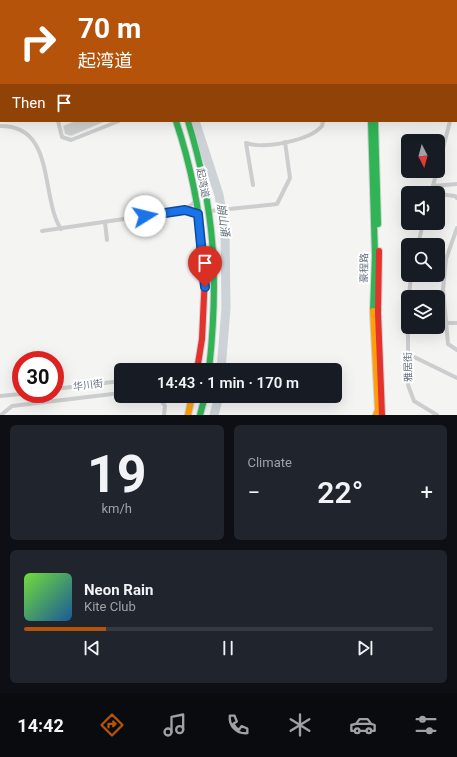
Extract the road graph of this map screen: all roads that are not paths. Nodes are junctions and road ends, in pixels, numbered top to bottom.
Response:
1 (58, 122) edge
2 (116, 122) edge
3 (176, 122) edge
4 (188, 122) edge
5 (323, 122) edge
6 (371, 122) edge
7 (376, 122) edge
8 (450, 122) edge
9 (0, 126) edge
10 (445, 141) edge
11 (285, 142) junction
12 (435, 178) edge
13 (457, 184) edge
14 (253, 185) dead end
15 (433, 186) joint
16 (445, 195) edge
17 (457, 198) edge
18 (196, 201) junction
19 (185, 210) junction
20 (213, 211) junction
21 (198, 214) junction
22 (105, 222) junction
23 (457, 228) edge
24 (61, 229) junction
25 (42, 232) dead end
26 (107, 240) dead end
27 (446, 322) junction
28 (457, 323) edge
29 (408, 334) edge
30 (457, 350) edge
31 (408, 354) junction
32 (199, 362) edge
33 (210, 363) edge
34 (457, 378) edge
35 (114, 382) edge
36 (64, 388) edge
37 (114, 394) edge
38 (12, 395) edge
39 (0, 396) edge
40 (64, 399) edge
41 (32, 403) edge
42 (163, 403) edge
43 (191, 403) edge
44 (203, 403) edge
45 (23, 404) joint
46 (1, 415) edge
47 (164, 415) edge
48 (188, 415) edge
49 (200, 415) edge
50 (382, 415) edge
51 (437, 415) edge

1 - 2 street
3 - 18 street, 起湾道
4 - 20 street, 起湾道
5 - 11 street
6 - 50 street, 豪程路
7 - 50 street, 豪程路
8 - 10 street
9 - 24 street
11 - 14 street
11 - 20 street
12 - 15 street
13 - 15 street
16 - 17 street
18 - 19 street
18 - 21 street, 起湾道
19 - 21 street
19 - 22 street
20 - 33 street, 起湾道
21 - 32 street, 起湾道
22 - 24 street
22 - 26 street
23 - 27 street
24 - 25 street
27 - 28 street
27 - 30 street
29 - 31 street, 雅居街
31 - 34 street
31 - 51 street, 雅居街
35 - 36 street, 华川街
37 - 40 street
38 - 39 street
41 - 45 street
42 - 47 street
43 - 48 street
44 - 49 street
45 - 46 street

